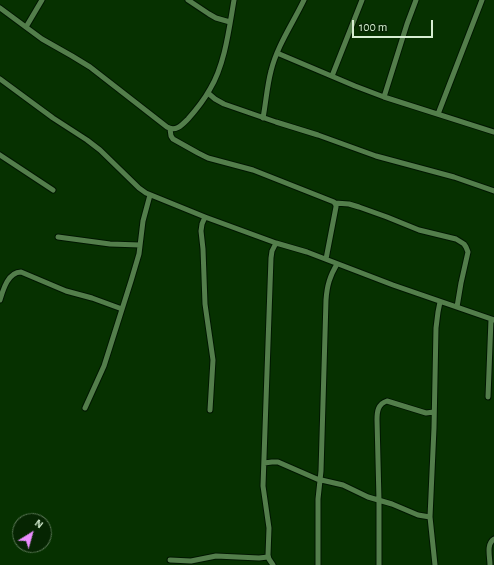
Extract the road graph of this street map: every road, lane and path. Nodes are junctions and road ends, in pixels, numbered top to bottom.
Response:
1 (42, 0) edge
2 (188, 0) edge
3 (234, 0) edge
4 (304, 0) edge
5 (362, 0) edge
6 (416, 0) edge
7 (482, 0) edge
8 (0, 8) edge
9 (230, 22) junction
10 (26, 27) junction
11 (277, 53) junction
12 (332, 76) junction
13 (0, 79) edge
14 (208, 93) junction
15 (384, 97) junction
16 (438, 114) junction
17 (263, 118) junction
18 (170, 129) junction
19 (494, 132) edge
20 (0, 155) edge
21 (53, 190) dead end
22 (494, 191) edge
23 (150, 195) junction
24 (335, 203) junction
25 (205, 217) junction
26 (58, 237) dead end
27 (276, 243) junction
28 (140, 245) junction
29 (326, 259) junction
30 (337, 264) junction
31 (0, 300) edge
32 (440, 302) junction
33 (457, 307) junction
34 (122, 309) junction
35 (493, 320) edge
36 (488, 397) dead end
37 (85, 408) dead end
38 (210, 410) dead end
39 (434, 412) junction
40 (264, 463) junction
41 (320, 480) junction
42 (380, 500) junction
43 (430, 517) junction
44 (494, 539) edge
45 (268, 557) junction
46 (170, 560) dead end
47 (273, 565) edge
48 (318, 565) edge
49 (379, 565) edge
50 (435, 565) edge
51 (490, 565) edge

1 - 10 street
2 - 9 street
3 - 9 street
4 - 11 street
5 - 12 street
6 - 15 street
7 - 16 street
8 - 10 street
9 - 14 street
10 - 18 street
11 - 12 street
11 - 17 street
12 - 15 street
13 - 23 street
14 - 17 street
14 - 18 street
15 - 16 street
16 - 19 street
17 - 22 street
18 - 24 street
20 - 21 street
23 - 25 street
23 - 28 street
24 - 29 street
24 - 33 street
25 - 27 street
25 - 38 street
26 - 28 street
27 - 29 street
27 - 40 street
28 - 34 street
29 - 30 street
30 - 32 street
30 - 41 street
31 - 34 street
32 - 33 street
32 - 39 street
33 - 35 street
34 - 37 street
35 - 36 street
39 - 42 street
39 - 43 street
40 - 41 street
40 - 45 street
41 - 42 street
41 - 48 street
42 - 43 street
42 - 49 street
43 - 50 street
44 - 51 street
45 - 46 street
45 - 47 street

